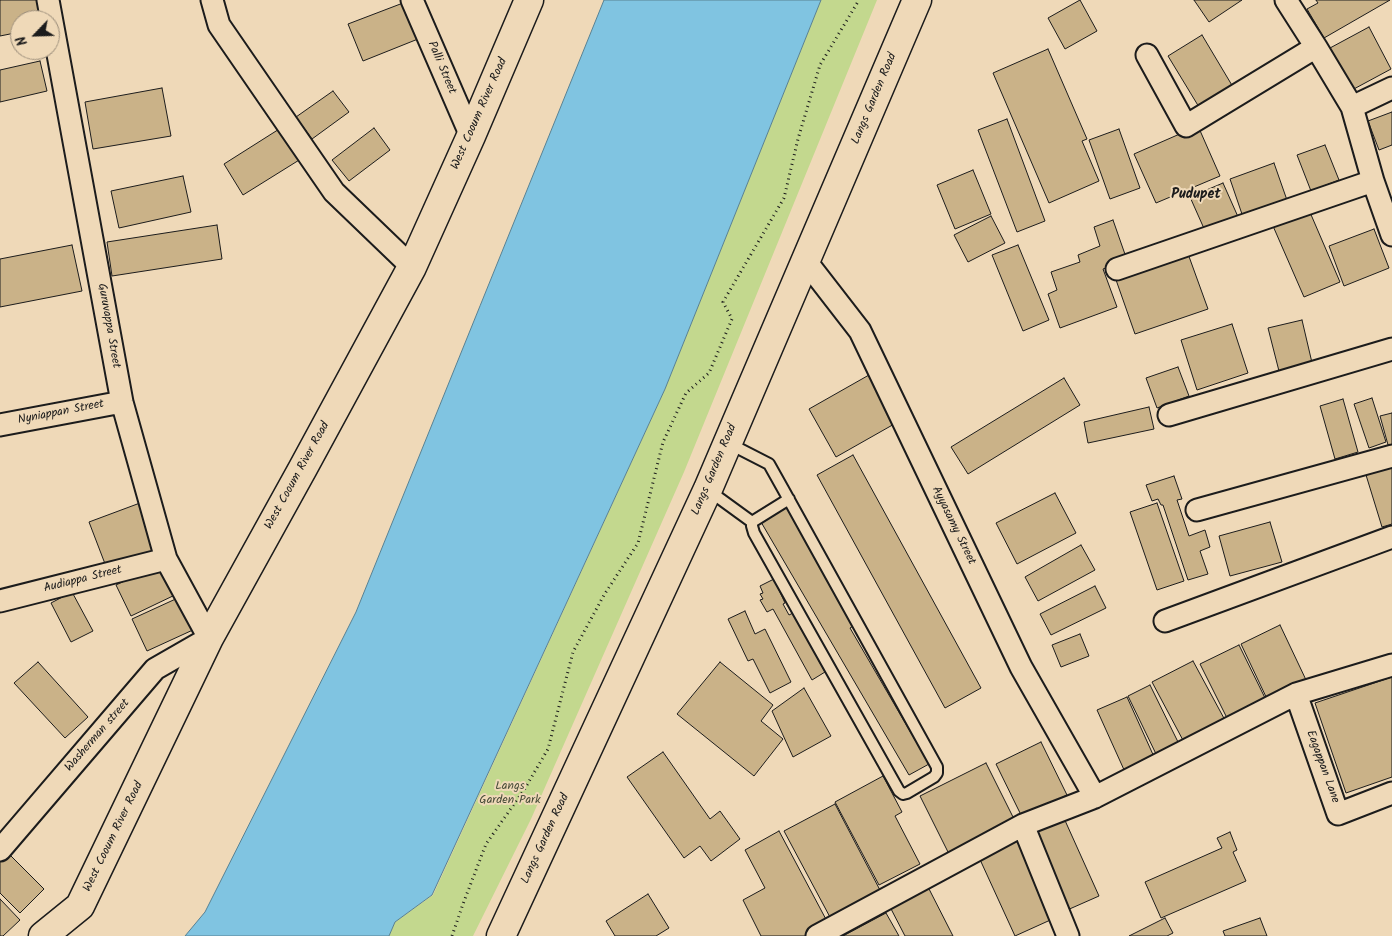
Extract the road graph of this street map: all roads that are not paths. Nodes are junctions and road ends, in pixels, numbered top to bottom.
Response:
1 (48, 0) edge
2 (212, 0) edge
3 (412, 0) edge
4 (529, 0) edge
5 (917, 0) edge
6 (1286, 0) edge
7 (1316, 46) junction
8 (1148, 56) dead end
9 (1392, 88) edge
10 (1352, 107) junction
11 (470, 136) junction
12 (1374, 181) junction
13 (1392, 235) edge
14 (806, 260) junction
15 (412, 266) junction
16 (1117, 269) dead end
17 (1392, 348) edge
18 (122, 402) junction
19 (1169, 415) dead end
20 (0, 425) edge
21 (727, 443) junction
22 (1392, 456) edge
23 (708, 490) junction
24 (788, 499) junction
25 (1197, 510) dead end
26 (752, 522) junction
27 (1392, 537) edge
28 (166, 559) junction
29 (0, 601) edge
30 (1165, 621) dead end
31 (209, 638) junction
32 (1392, 665) edge
33 (1296, 694) junction
34 (1392, 793) edge
35 (1094, 797) junction
36 (1023, 825) junction
37 (0, 850) edge
38 (43, 936) edge
39 (501, 936) edge
40 (818, 936) edge
41 (1068, 936) edge

1 - 18 street, Guruvappa Street
2 - 15 street
3 - 11 street, Palli Street
4 - 11 street, West Cooum River Road
5 - 14 street, Langs Garden Road
6 - 7 street
7 - 8 street
7 - 10 street
9 - 10 street
10 - 12 street
11 - 15 street, West Cooum River Road
12 - 13 street
12 - 16 street
14 - 21 street, Langs Garden Road
14 - 35 street, Ayyasamy Street
15 - 31 street, West Cooum River Road
17 - 19 street
18 - 20 street, Nyniappan Street
18 - 28 street, Guruvappa Street
21 - 23 street, Langs Garden Road
21 - 24 lane
22 - 25 street
23 - 26 lane
23 - 39 street, Langs Garden Road
24 - 26 lane
24 - 26 lane
27 - 30 street
28 - 29 street, Audiappa Street
28 - 31 street, Guruvappa Street
31 - 37 street, Washerman street
31 - 38 street, West Cooum River Road
32 - 33 street
33 - 34 street, Eagappan Lane
33 - 35 street
35 - 36 street
36 - 40 street
36 - 41 street

